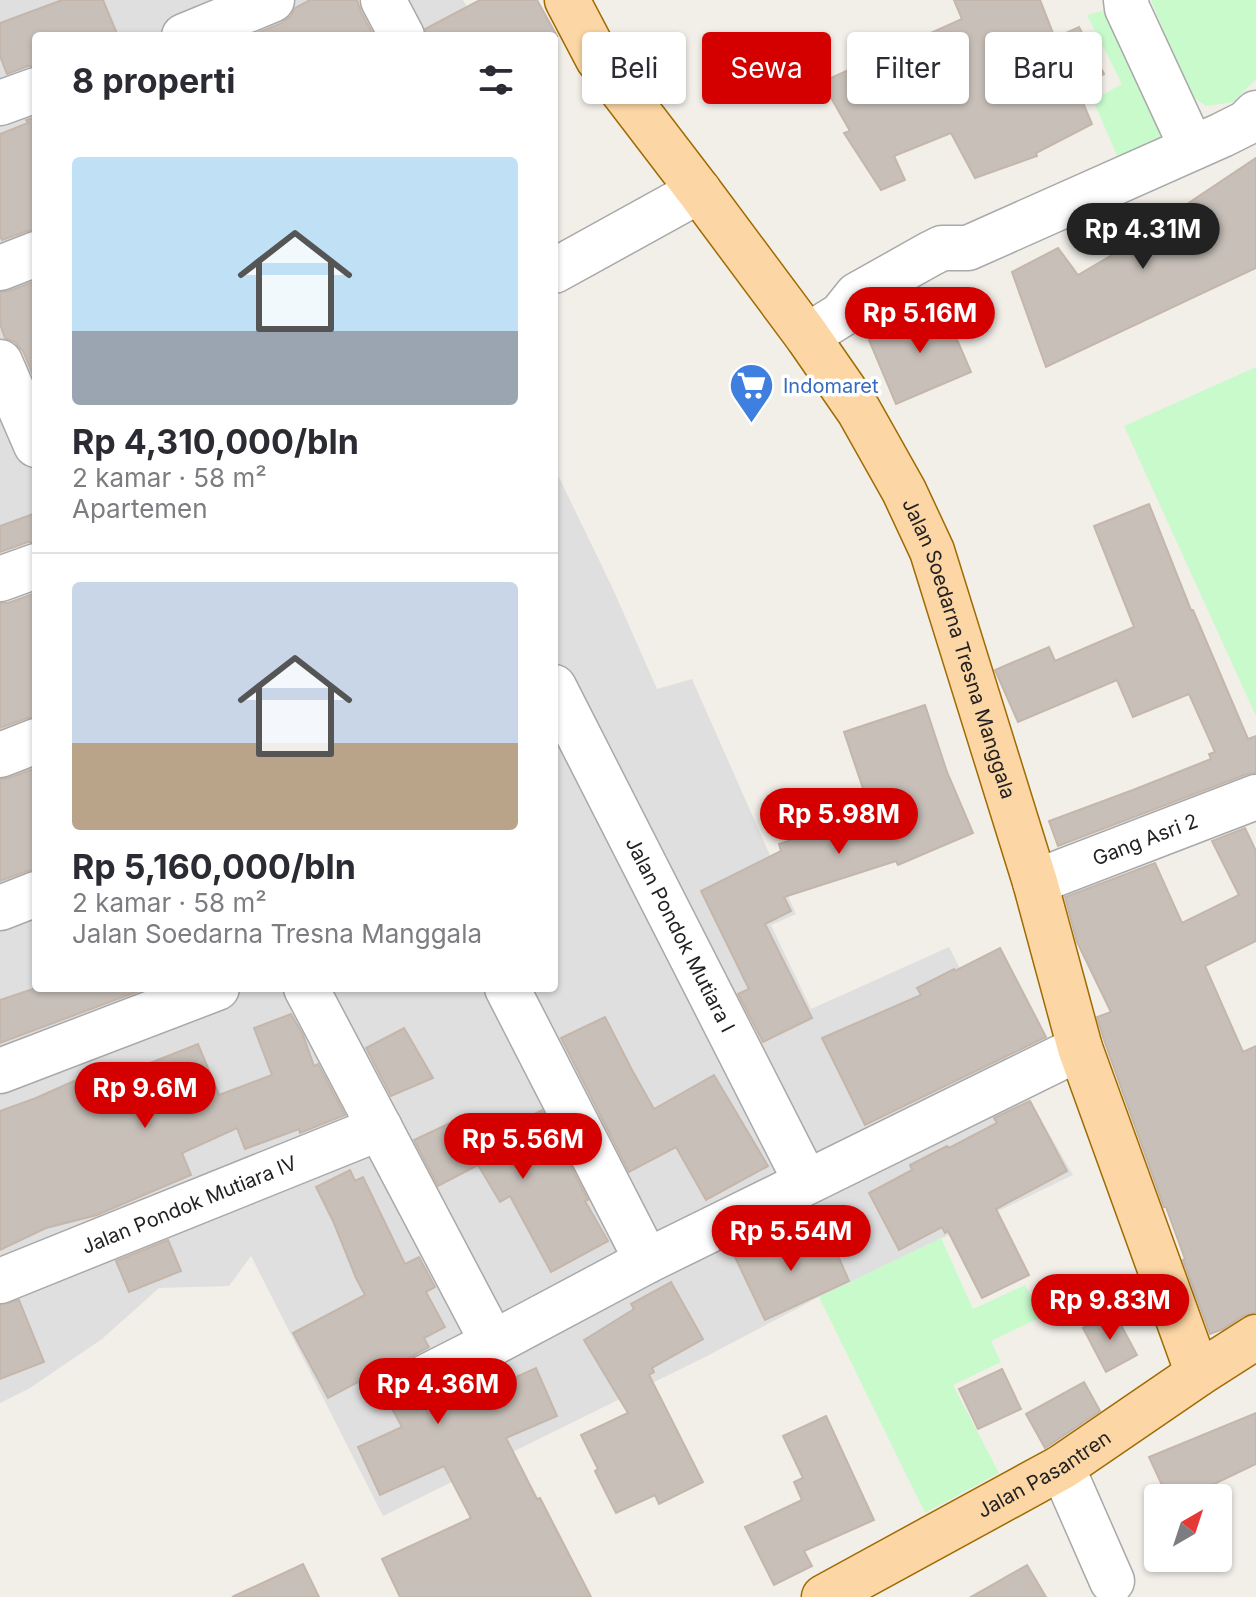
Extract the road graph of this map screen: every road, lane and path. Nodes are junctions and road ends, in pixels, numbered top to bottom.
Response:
1 (272, 0) edge
2 (383, 0) edge
3 (567, 0) edge
4 (1126, 0) edge
5 (207, 24) edge
6 (400, 32) edge
7 (32, 91) edge
8 (0, 103) edge
9 (1256, 113) edge
10 (1192, 148) junction
11 (699, 191) junction
12 (32, 256) edge
13 (0, 268) edge
14 (558, 269) edge
15 (824, 326) junction
16 (0, 362) edge
17 (24, 428) edge
18 (32, 567) edge
19 (0, 579) edge
20 (558, 695) edge
21 (32, 743) edge
22 (0, 755) edge
23 (1256, 797) edge
24 (1035, 882) junction
25 (32, 896) edge
26 (0, 908) edge
27 (207, 992) edge
28 (308, 992) edge
29 (509, 992) edge
30 (1080, 1048) junction
31 (0, 1071) edge
32 (380, 1128) junction
33 (806, 1182) junction
34 (647, 1261) junction
35 (0, 1281) edge
36 (1256, 1337) edge
37 (493, 1343) junction
38 (1198, 1374) junction
39 (412, 1384) dead end
40 (1062, 1467) junction
41 (1112, 1581) dead end
42 (824, 1597) edge

1 - 5 street
2 - 6 street
3 - 11 main road, Jalan Soedarna Tresna Manggala
4 - 10 street
7 - 8 street
9 - 10 street
10 - 15 street
11 - 14 street
11 - 15 main road, Jalan Soedarna Tresna Manggala
12 - 13 street
15 - 24 main road, Jalan Soedarna Tresna Manggala
16 - 17 street
18 - 19 street
20 - 33 street, Jalan Pondok Mutiara I
21 - 22 street
23 - 24 street, Gang Asri 2
24 - 30 main road, Jalan Soedarna Tresna Manggala
25 - 26 street
27 - 31 street
28 - 32 street
29 - 34 street
30 - 33 street
30 - 38 main road, Jalan Soedarna Tresna Manggala
32 - 35 street, Jalan Pondok Mutiara IV
32 - 37 street
33 - 34 street
34 - 37 street
36 - 38 main road, Jalan Pasantren
37 - 39 street
38 - 40 main road, Jalan Pasantren
40 - 41 street
40 - 42 main road, Jalan Pasantren

